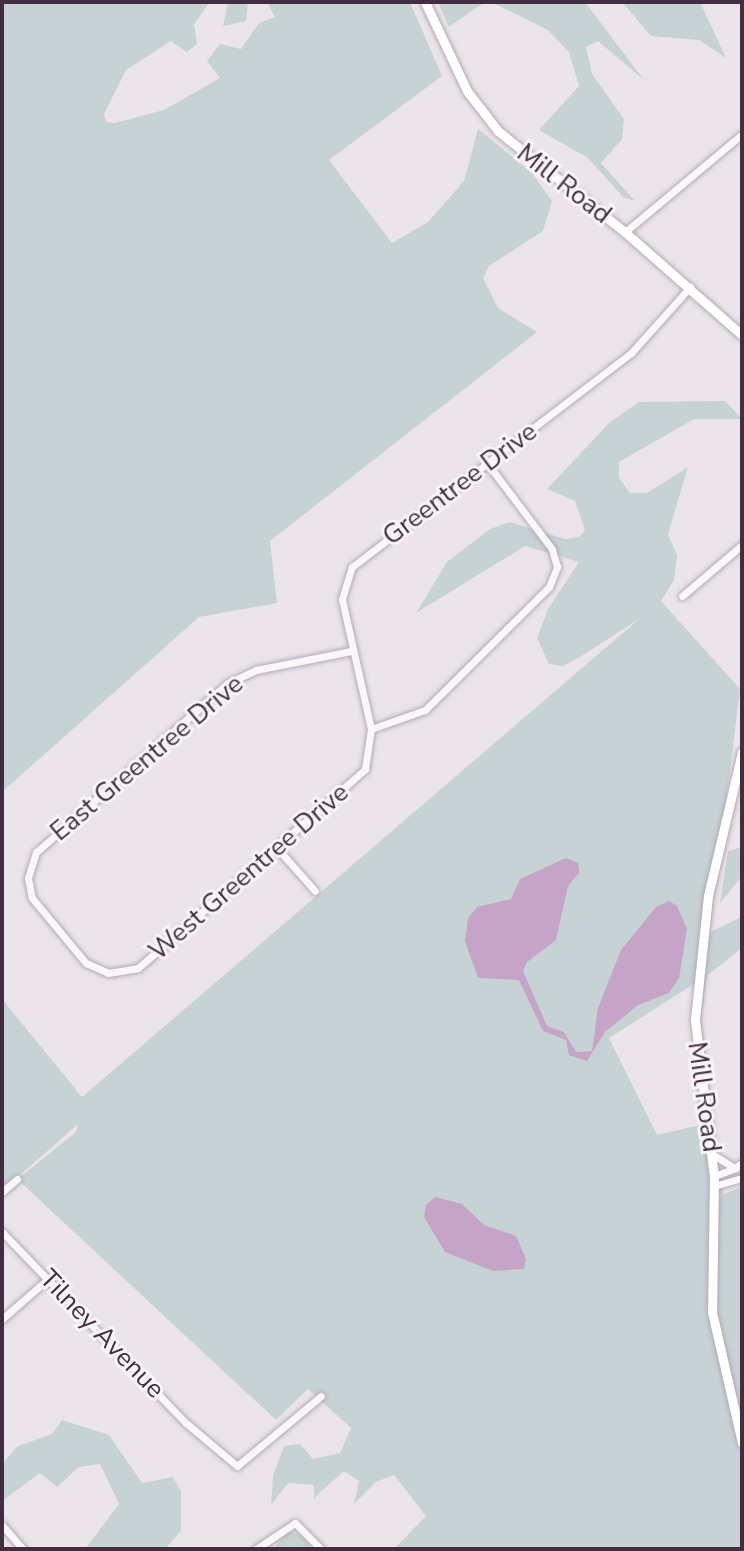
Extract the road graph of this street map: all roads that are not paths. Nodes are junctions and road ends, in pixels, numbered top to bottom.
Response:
1 (425, 2) edge
2 (742, 134) edge
3 (625, 232) junction
4 (690, 287) junction
5 (742, 335) edge
6 (487, 463) junction
7 (742, 545) edge
8 (682, 596) dead end
9 (351, 651) junction
10 (371, 729) junction
11 (742, 752) edge
12 (277, 848) junction
13 (315, 891) dead end
14 (59, 931) joint
15 (712, 1154) junction
16 (740, 1165) edge
17 (742, 1178) edge
18 (17, 1179) dead end
19 (714, 1181) junction
20 (2, 1192) edge
21 (2, 1232) edge
22 (48, 1279) junction
23 (2, 1319) edge
24 (321, 1396) dead end
25 (742, 1443) edge
26 (2, 1525) edge
27 (23, 1549) edge
28 (256, 1549) edge
29 (321, 1549) edge

1 - 3 main road, Mill Road
2 - 3 street
3 - 4 main road, Mill Road
4 - 5 main road, Mill Road
4 - 6 street, Greentree Drive
6 - 9 street, Greentree Drive
6 - 10 street
7 - 8 street
9 - 10 street, Greentree Drive
9 - 14 street, East Greentree Drive
10 - 12 street, West Greentree Drive
11 - 15 main road, Mill Road
12 - 13 street
12 - 14 street, West Greentree Drive
15 - 16 street
15 - 19 main road, Mill Road
16 - 19 street
17 - 19 street
18 - 20 street
19 - 25 main road, Mill Road
21 - 22 street, Tilney Avenue
22 - 23 street
22 - 24 street, Tilney Avenue
26 - 27 street
28 - 29 street

